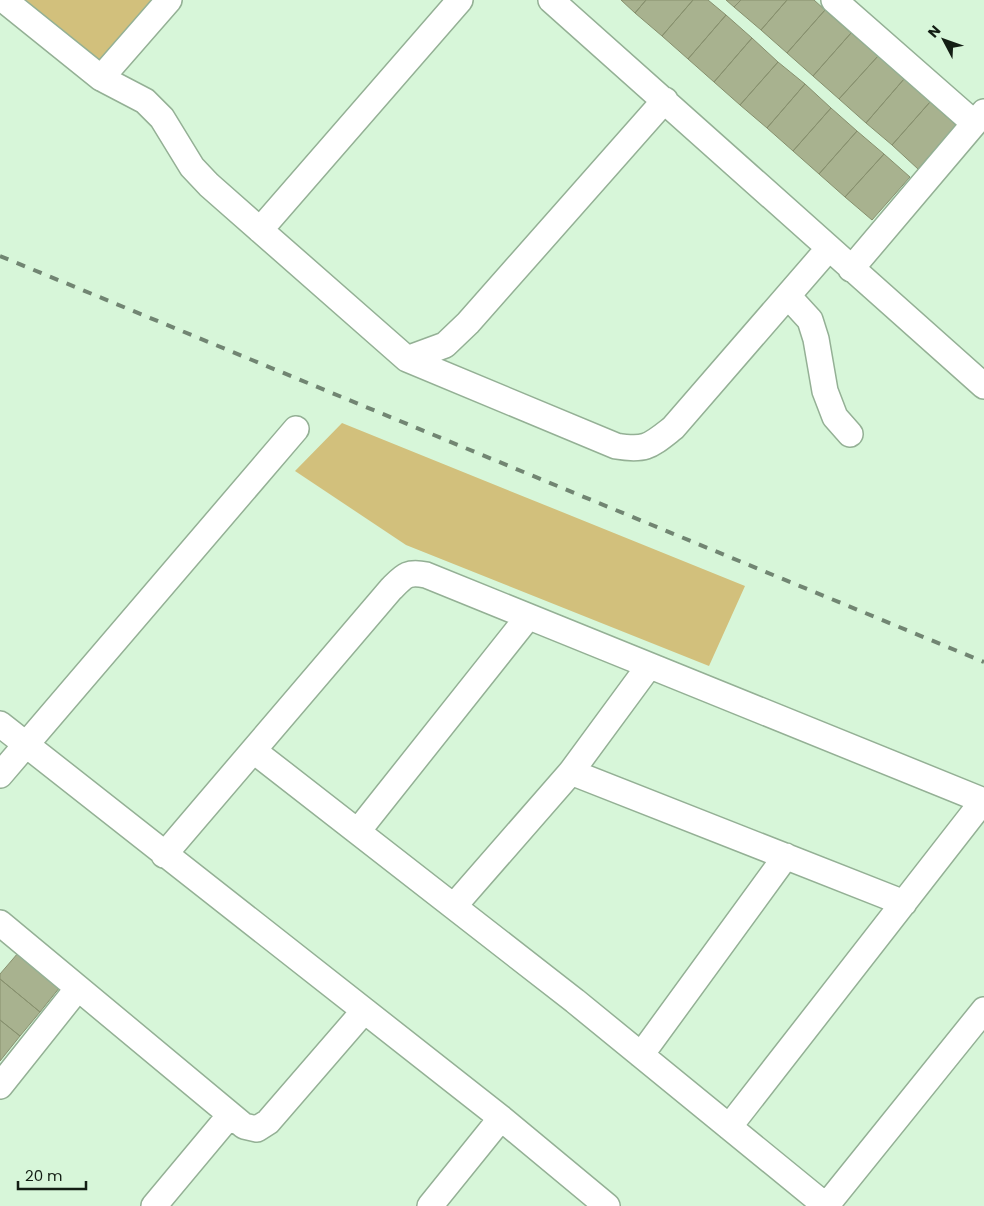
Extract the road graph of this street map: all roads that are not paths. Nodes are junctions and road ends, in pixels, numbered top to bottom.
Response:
1 (4, 0) edge
2 (169, 0) edge
3 (460, 0) edge
4 (550, 0) edge
5 (844, 3) edge
6 (101, 78) junction
7 (664, 100) junction
8 (979, 118) edge
9 (260, 230) junction
10 (829, 248) junction
11 (851, 270) junction
12 (788, 296) junction
13 (407, 359) junction
14 (984, 386) edge
15 (296, 428) dead end
16 (850, 434) dead end
17 (528, 617) junction
18 (649, 666) junction
19 (0, 724) edge
20 (27, 746) junction
21 (254, 751) junction
22 (571, 772) junction
23 (0, 775) edge
24 (984, 801) edge
25 (358, 831) junction
26 (164, 855) junction
27 (786, 856) junction
28 (904, 903) junction
29 (454, 906) junction
30 (0, 923) edge
31 (78, 988) junction
32 (984, 1010) edge
33 (364, 1011) junction
34 (641, 1055) junction
35 (0, 1086) edge
36 (230, 1115) junction
37 (501, 1118) junction
38 (729, 1127) junction
39 (154, 1206) edge
40 (430, 1206) edge
41 (607, 1206) edge
42 (826, 1206) edge

1 - 6 street
2 - 6 street
3 - 9 street
4 - 7 street
5 - 8 street
6 - 9 street
7 - 10 street
7 - 13 street
8 - 11 street
9 - 13 street
10 - 11 street
10 - 12 street
11 - 14 street
12 - 13 street
12 - 16 street
15 - 20 street
17 - 18 street
17 - 21 street
17 - 25 street
18 - 22 street
18 - 24 street
19 - 20 street
20 - 23 street
20 - 26 street
21 - 25 street
21 - 26 street
22 - 27 street
22 - 29 street
24 - 28 street
25 - 29 street
26 - 33 street
27 - 28 street
27 - 34 street
28 - 38 street
29 - 34 street
30 - 31 street
31 - 35 street
31 - 36 street
32 - 42 street
33 - 36 street
33 - 37 street
34 - 38 street
36 - 39 street
37 - 40 street
37 - 41 street
38 - 42 street

